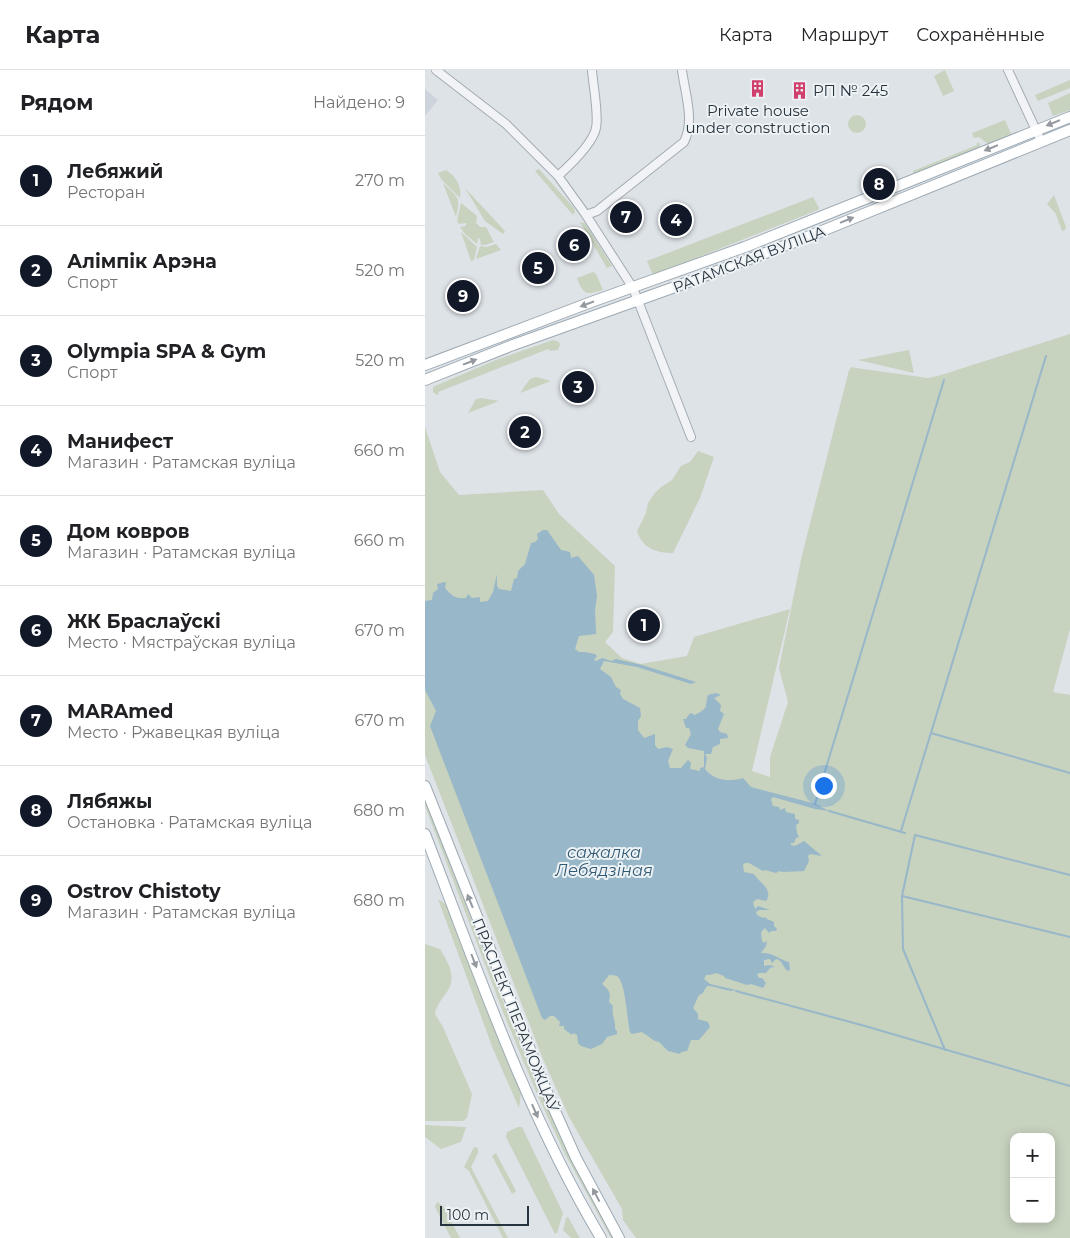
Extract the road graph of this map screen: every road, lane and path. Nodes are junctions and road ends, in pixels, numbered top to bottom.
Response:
1 (436, 70) edge
2 (591, 70) edge
3 (682, 70) edge
4 (1008, 70) edge
5 (1070, 116) edge
6 (1036, 130) junction
7 (1070, 130) edge
8 (1041, 141) junction
9 (558, 176) junction
10 (586, 215) junction
11 (633, 288) junction
12 (638, 301) junction
13 (425, 365) edge
14 (425, 380) edge
15 (691, 437) dead end
16 (425, 786) edge
17 (425, 834) edge
18 (601, 1238) edge
19 (619, 1238) edge

1 - 9 street
2 - 9 street
3 - 10 street
4 - 6 street
5 -> 6 main road, РАТАМСКАЯ ВУЛІЦА
6 - 8 street
6 -> 11 main road, РАТАМСКАЯ ВУЛІЦА
7 - 8 main road, РАТАМСКАЯ ВУЛІЦА
12 -> 8 main road, РАТАМСКАЯ ВУЛІЦА
9 - 10 street
10 - 11 street
11 - 12 street
11 -> 13 main road, РАТАМСКАЯ ВУЛІЦА
14 -> 12 main road, РАТАМСКАЯ ВУЛІЦА
12 - 15 street
19 -> 16 main road, ПРАСПЕКТ ПЕРАМОЖЦАЎ
17 -> 18 main road, ПРАСПЕКТ ПЕРАМОЖЦАЎ

